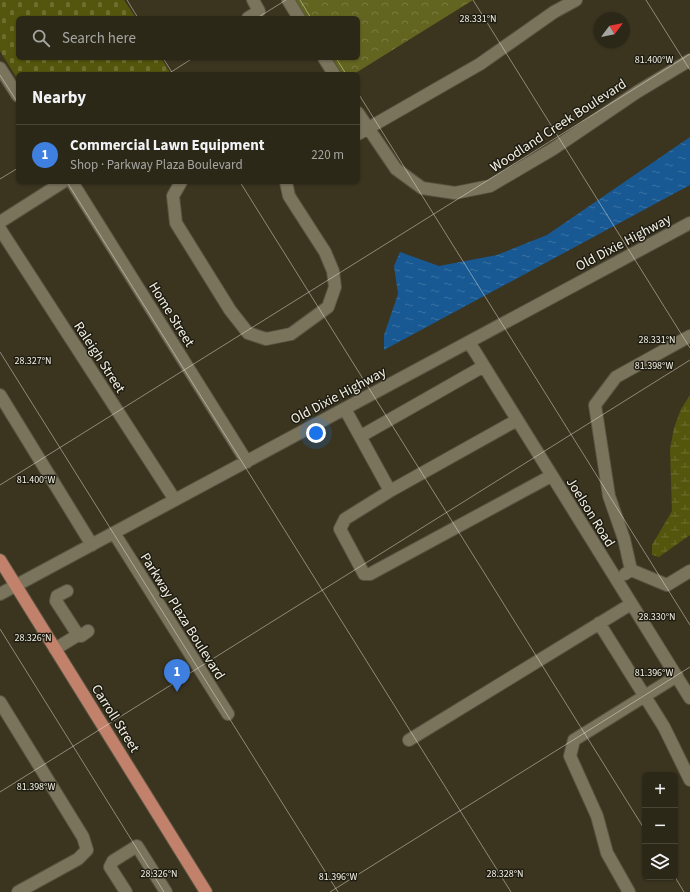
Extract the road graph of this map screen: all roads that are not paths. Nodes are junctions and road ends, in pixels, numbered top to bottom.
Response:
1 (253, 0) edge
2 (288, 0) edge
3 (576, 0) edge
4 (251, 16) edge
5 (299, 16) edge
6 (325, 60) edge
7 (690, 60) edge
8 (1, 72) edge
9 (333, 72) edge
10 (16, 93) edge
11 (360, 120) edge
12 (363, 131) edge
13 (61, 184) edge
14 (73, 184) edge
15 (179, 184) edge
16 (286, 184) edge
17 (0, 222) edge
18 (690, 223) edge
19 (0, 229) edge
20 (690, 336) edge
21 (469, 342) junction
22 (484, 366) junction
23 (0, 395) edge
24 (345, 409) junction
25 (517, 420) junction
26 (361, 436) junction
27 (247, 462) junction
28 (551, 476) junction
29 (390, 491) junction
30 (174, 500) junction
31 (114, 533) junction
32 (92, 545) junction
33 (0, 560) edge
34 (631, 570) junction
35 (690, 571) edge
36 (616, 580) junction
37 (16, 585) junction
38 (67, 591) dead end
39 (0, 594) edge
40 (631, 604) junction
41 (599, 623) junction
42 (55, 649) junction
43 (677, 676) junction
44 (644, 697) junction
45 (690, 698) edge
46 (0, 702) edge
47 (228, 714) dead end
48 (409, 740) dead end
49 (690, 780) edge
50 (18, 892) edge
51 (126, 892) edge
52 (166, 892) edge
53 (206, 892) edge
54 (629, 892) edge

1 - 4 street
2 - 5 street
3 - 12 street
6 - 9 street
7 - 12 street, Woodland Creek Boulevard
8 - 10 street
11 - 12 street, Woodland Creek Boulevard
13 - 17 street
14 - 27 street, Home Street
15 - 16 street
18 - 21 street, Old Dixie Highway
19 - 30 street, Raleigh Street
20 - 34 street
21 - 22 street, Joelson Road
21 - 24 street, Old Dixie Highway
22 - 25 street, Joelson Road
22 - 26 street
23 - 32 street
24 - 26 street
24 - 27 street, Old Dixie Highway
25 - 28 street, Joelson Road
25 - 29 street
26 - 29 street
27 - 30 street, Old Dixie Highway
28 - 29 street
28 - 36 street, Joelson Road
30 - 31 street, Old Dixie Highway
31 - 32 street, Old Dixie Highway
31 - 47 street, Parkway Plaza Boulevard
32 - 37 street, Old Dixie Highway
33 - 37 main road, Carroll Street
34 - 35 street
34 - 36 street
36 - 40 street, Joelson Road
37 - 39 street, Old Dixie Highway
37 - 42 main road, Carroll Street
38 - 42 street
40 - 41 street
40 - 43 street, Joelson Road
41 - 44 street
41 - 48 street
42 - 53 main road, Carroll Street
43 - 44 street
43 - 45 street, Joelson Road
44 - 49 street
44 - 54 street
46 - 50 street
51 - 52 street

